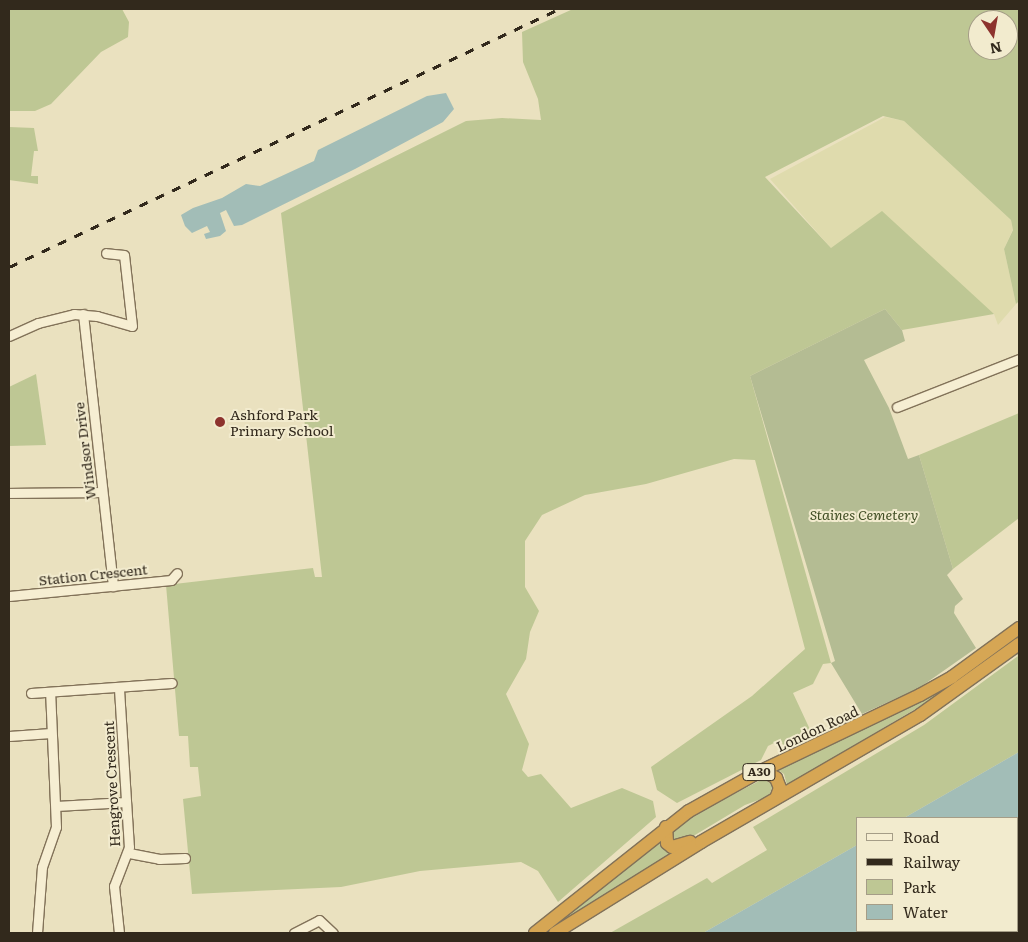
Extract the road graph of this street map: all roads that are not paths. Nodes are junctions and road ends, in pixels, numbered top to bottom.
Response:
1 (106, 253) dead end
2 (83, 314) junction
3 (9, 336) edge
4 (1019, 359) edge
5 (897, 407) dead end
6 (102, 492) junction
7 (9, 493) edge
8 (177, 573) dead end
9 (112, 586) junction
10 (9, 596) edge
11 (1019, 628) edge
12 (1019, 644) edge
13 (172, 683) dead end
14 (119, 689) junction
15 (50, 692) junction
16 (31, 693) dead end
17 (51, 733) junction
18 (9, 736) edge
19 (757, 773) junction
20 (777, 796) junction
21 (126, 802) junction
22 (56, 806) junction
23 (756, 809) junction
24 (666, 827) junction
25 (129, 853) junction
26 (185, 858) dead end
27 (37, 933) edge
28 (120, 933) edge
29 (294, 933) edge
30 (334, 933) edge
31 (535, 933) edge
32 (555, 933) edge

1 - 2 street
2 - 3 street
2 - 6 street, Windsor Drive
4 - 5 street
6 - 7 street
6 - 9 street, Windsor Drive
8 - 9 street, Station Crescent
9 - 10 street, Station Crescent
11 - 19 highway, London Road / A30
12 - 20 highway, A30
13 - 14 street
14 - 15 street
14 - 21 street, Hengrove Crescent
15 - 16 street
15 - 17 street
17 - 18 street
17 - 22 street
19 - 20 highway, A30
19 - 24 highway, London Road / A30
20 - 23 highway, A30
21 - 22 street
21 - 25 street, Hengrove Crescent
22 - 27 street
23 - 24 highway, A30
23 - 32 highway, A30
24 - 31 highway, London Road / A30
25 - 26 street
25 - 28 street, Hengrove Crescent
29 - 30 street

